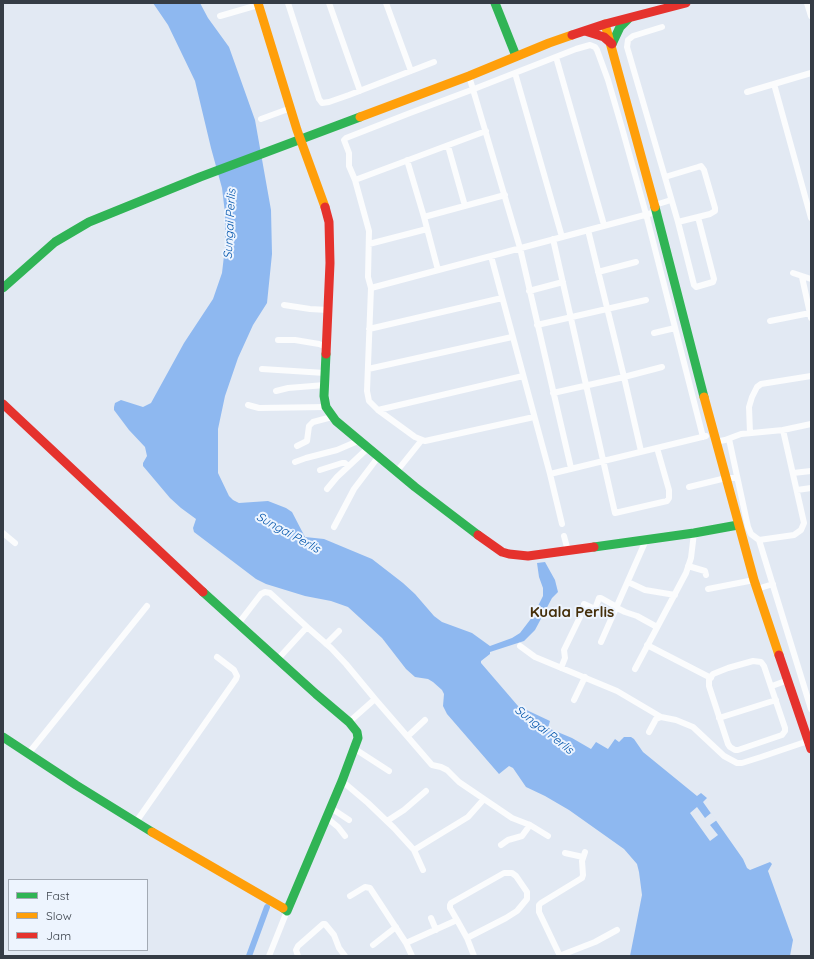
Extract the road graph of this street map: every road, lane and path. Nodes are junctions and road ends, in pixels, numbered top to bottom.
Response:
1 (288, 3) edge
2 (329, 3) edge
3 (386, 3) edge
4 (495, 3) edge
5 (686, 3) edge
6 (807, 3) edge
7 (258, 4) edge
8 (220, 16) dead end
9 (811, 16) edge
10 (628, 18) junction
11 (605, 24) junction
12 (662, 27) dead end
13 (584, 31) junction
14 (510, 40) junction
15 (612, 44) junction
16 (530, 50) junction
17 (516, 56) junction
18 (556, 57) junction
19 (503, 61) junction
20 (434, 62) dead end
21 (411, 71) junction
22 (515, 73) junction
23 (811, 73) edge
24 (469, 76) junction
25 (621, 77) junction
26 (608, 80) junction
27 (774, 84) junction
28 (474, 89) junction
29 (360, 90) junction
30 (747, 92) dead end
31 (291, 108) junction
32 (261, 119) dead end
33 (486, 131) junction
34 (448, 146) junction
35 (407, 160) junction
36 (665, 176) junction
37 (355, 180) junction
38 (505, 195) junction
39 (671, 200) junction
40 (465, 206) junction
41 (655, 208) junction
42 (646, 214) junction
43 (424, 217) junction
44 (698, 217) junction
45 (811, 218) edge
46 (678, 222) junction
47 (604, 225) junction
48 (427, 229) junction
49 (588, 230) junction
50 (562, 237) junction
51 (553, 239) junction
52 (369, 244) junction
53 (520, 248) junction
54 (491, 256) junction
55 (636, 262) dead end
56 (438, 270) junction
57 (598, 272) junction
58 (793, 273) dead end
59 (802, 276) junction
60 (811, 279) edge
61 (563, 282) junction
62 (3, 288) edge
63 (371, 288) junction
64 (529, 291) junction
65 (502, 298) junction
66 (646, 300) dead end
67 (284, 305) dead end
68 (607, 309) junction
69 (681, 309) junction
70 (328, 310) junction
71 (671, 312) junction
72 (810, 315) edge
73 (571, 317) junction
74 (770, 321) dead end
75 (537, 325) junction
76 (675, 328) junction
77 (369, 329) junction
78 (654, 333) dead end
79 (512, 337) junction
80 (278, 340) dead end
81 (327, 347) junction
82 (662, 367) dead end
83 (262, 369) dead end
84 (368, 369) junction
85 (325, 373) junction
86 (523, 376) junction
87 (811, 376) edge
88 (624, 377) junction
89 (325, 385) junction
90 (587, 386) junction
91 (276, 390) dead end
92 (553, 393) junction
93 (3, 404) edge
94 (248, 405) dead end
95 (326, 407) junction
96 (378, 410) junction
97 (332, 417) junction
98 (534, 417) junction
99 (811, 424) edge
100 (750, 430) junction
101 (783, 430) junction
102 (703, 437) junction
103 (720, 440) junction
104 (358, 441) junction
105 (422, 441) junction
106 (297, 446) dead end
107 (368, 448) junction
108 (657, 448) junction
109 (641, 451) junction
110 (378, 456) junction
111 (602, 460) junction
112 (295, 462) dead end
113 (348, 466) junction
114 (571, 468) junction
115 (320, 470) dead end
116 (397, 471) junction
117 (811, 472) edge
118 (793, 473) junction
119 (550, 474) junction
120 (731, 478) junction
121 (689, 487) dead end
122 (811, 488) edge
123 (327, 489) dead end
124 (797, 490) junction
125 (562, 524) dead end
126 (738, 525) junction
127 (334, 527) dead end
128 (3, 533) edge
129 (694, 533) junction
130 (564, 536) dead end
131 (646, 540) junction
132 (759, 540) junction
133 (15, 543) dead end
134 (568, 551) junction
135 (688, 566) junction
136 (706, 575) dead end
137 (754, 580) junction
138 (628, 582) junction
139 (773, 584) junction
140 (708, 589) dead end
141 (757, 589) junction
142 (675, 595) junction
143 (584, 604) dead end
144 (147, 606) dead end
145 (617, 607) junction
146 (595, 609) junction
147 (604, 615) dead end
148 (580, 617) dead end
149 (238, 624) junction
150 (307, 627) junction
151 (657, 627) junction
152 (339, 631) dead end
153 (601, 642) dead end
154 (326, 644) junction
155 (520, 646) dead end
156 (647, 646) junction
157 (217, 657) dead end
158 (278, 659) junction
159 (561, 668) junction
160 (635, 670) dead end
161 (585, 677) junction
162 (710, 678) junction
163 (788, 680) junction
164 (772, 686) junction
165 (375, 699) junction
166 (574, 700) dead end
167 (776, 700) junction
168 (811, 709) edge
169 (661, 716) junction
170 (719, 718) junction
171 (425, 720) dead end
172 (349, 722) junction
173 (649, 732) dead end
174 (408, 736) junction
175 (3, 737) edge
176 (809, 739) edge
177 (756, 744) junction
178 (355, 749) junction
179 (28, 754) junction
180 (761, 757) junction
181 (389, 771) dead end
182 (342, 782) junction
183 (426, 791) dead end
184 (484, 799) junction
185 (331, 808) junction
186 (327, 818) junction
187 (349, 820) dead end
188 (387, 821) junction
189 (136, 822) junction
190 (530, 825) junction
191 (346, 836) dead end
192 (548, 836) dead end
193 (501, 845) dead end
194 (414, 850) junction
195 (565, 853) dead end
196 (423, 870) dead end
197 (350, 896) dead end
198 (287, 910) junction
199 (431, 918) dead end
200 (457, 920) junction
201 (396, 928) junction
202 (436, 930) junction
203 (617, 930) dead end
204 (467, 938) junction
205 (406, 943) junction
206 (373, 945) dead end
207 (342, 954) edge
208 (269, 956) edge
209 (298, 956) edge
210 (412, 956) edge
211 (474, 956) edge
212 (559, 956) edge

1 - 29 street
2 - 29 street
3 - 21 street
4 - 14 street
5 - 10 street
6 - 9 street
7 - 8 street
7 - 31 street
10 - 11 street
10 - 15 street
11 - 13 street
11 - 15 street
12 - 36 street
13 - 15 street
13 - 16 street
14 - 16 street
14 - 17 street
14 - 19 street
15 - 25 street
16 - 17 street
17 - 19 street
18 - 22 street
18 - 26 street
18 - 47 street
19 - 24 street
20 - 21 street
21 - 29 street
22 - 28 street
22 - 50 street
23 - 27 street
24 - 28 street
24 - 62 street
25 - 26 street
25 - 41 street
26 - 42 street
27 - 30 street
27 - 45 street
28 - 33 street
28 - 37 street
31 - 32 street
31 - 70 street
33 - 34 street
33 - 38 street
34 - 35 street
34 - 40 street
35 - 37 street
35 - 43 street
36 - 39 street
36 - 44 street
37 - 52 street
38 - 40 street
38 - 53 street
39 - 41 street
39 - 46 street
40 - 43 street
41 - 42 street
41 - 69 street
42 - 47 street
42 - 71 street
43 - 48 street
44 - 46 street
44 - 46 street
47 - 49 street
48 - 52 street
48 - 56 street
49 - 50 street
49 - 57 street
50 - 51 street
51 - 53 street
51 - 61 street
52 - 63 street
53 - 54 street
53 - 64 street
54 - 56 street
54 - 65 street
55 - 57 street
56 - 63 street
57 - 68 street
58 - 59 street
59 - 60 street
59 - 72 street
61 - 64 street
61 - 73 street
63 - 77 street
64 - 75 street
65 - 77 street
65 - 79 street
66 - 68 street
67 - 70 street
68 - 73 street
68 - 88 street
69 - 71 street
69 - 103 street
70 - 81 street
71 - 76 street
72 - 74 street
73 - 75 street
73 - 90 street
75 - 92 street
76 - 78 street
76 - 102 street
77 - 84 street
79 - 84 street
79 - 86 street
80 - 81 street
81 - 85 street
82 - 88 street
83 - 85 street
84 - 96 street
85 - 89 street
86 - 96 street
86 - 98 street
87 - 100 street
88 - 90 street
88 - 109 street
89 - 91 street
89 - 95 street
90 - 92 street
90 - 111 street
92 - 114 street
93 - 149 street
94 - 95 street
95 - 97 street
96 - 105 street
97 - 104 street
97 - 106 street
98 - 105 street
98 - 119 street
99 - 101 street
100 - 101 street
100 - 103 street
101 - 118 street
102 - 103 street
102 - 108 street
103 - 120 street
103 - 120 street
104 - 107 street
104 - 112 street
105 - 116 street
107 - 110 street
107 - 113 street
108 - 109 street
108 - 111 street
109 - 111 street
110 - 116 street
110 - 127 street
111 - 114 street
113 - 115 street
113 - 123 street
114 - 119 street
116 - 134 street
117 - 118 street
118 - 124 street
119 - 125 street
120 - 121 street
120 - 126 street
120 - 132 street
122 - 124 street
124 - 132 street
126 - 129 street
126 - 137 street
128 - 133 street
129 - 131 street
129 - 135 street
130 - 134 street
131 - 134 street
131 - 138 street
132 - 139 street
135 - 136 street
135 - 142 street
137 - 140 street
137 - 141 street
138 - 142 street
138 - 145 street
139 - 141 street
139 - 168 street
141 - 163 street
142 - 151 street
143 - 146 street
144 - 179 street
145 - 146 street
145 - 151 street
145 - 153 street
146 - 147 street
148 - 159 street
149 - 150 street
149 - 158 street
150 - 154 street
150 - 158 street
151 - 156 street
152 - 154 street
154 - 165 street
155 - 159 street
156 - 160 street
156 - 162 street
157 - 189 street
158 - 172 street
159 - 161 street
161 - 166 street
161 - 169 street
162 - 164 street
162 - 170 street
163 - 164 street
163 - 176 street
164 - 167 street
165 - 172 street
165 - 174 street
167 - 170 street
167 - 177 street
169 - 173 street
169 - 180 street
170 - 177 street
171 - 174 street
172 - 178 street
174 - 184 street
175 - 179 street
176 - 180 street
177 - 180 street
178 - 181 street
178 - 182 street
179 - 189 street
182 - 185 street
182 - 188 street
183 - 188 street
184 - 190 street
184 - 194 street
185 - 186 street
185 - 187 street
186 - 191 street
186 - 198 street
188 - 194 street
189 - 198 street
190 - 192 street
190 - 193 street
194 - 196 street
195 - 212 street
197 - 201 street
198 - 208 street
199 - 202 street
200 - 202 street
200 - 204 street
200 - 204 street
201 - 205 street
201 - 206 street
202 - 205 street
203 - 212 street
204 - 211 street
205 - 210 street
207 - 209 street

